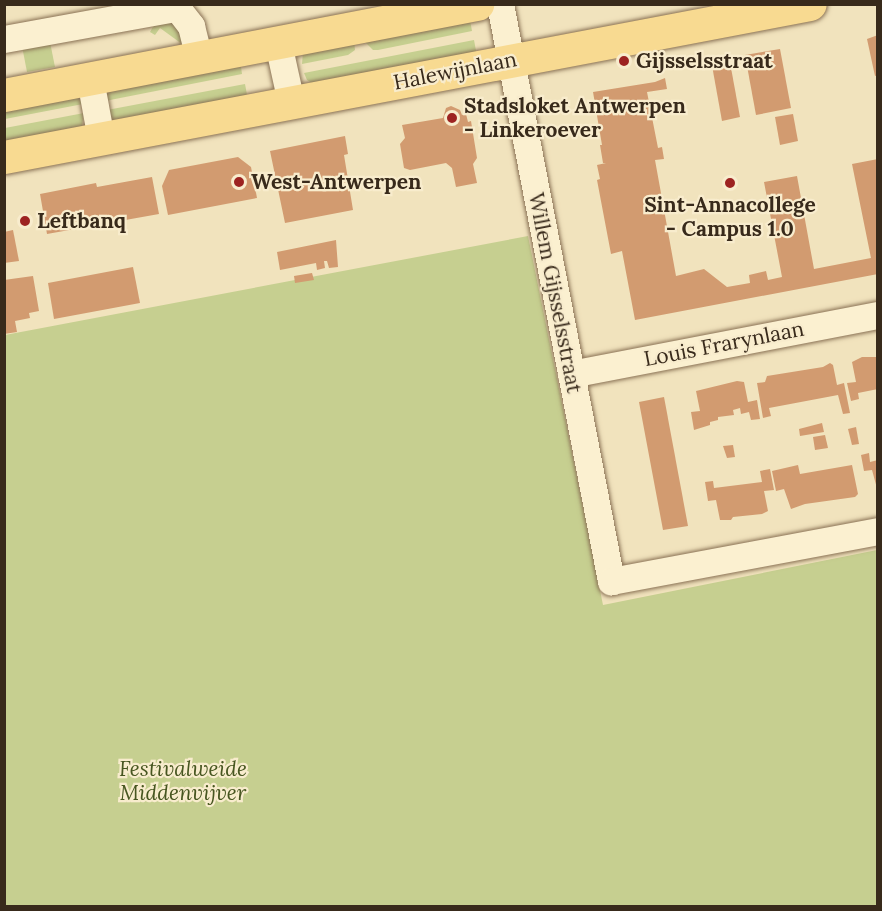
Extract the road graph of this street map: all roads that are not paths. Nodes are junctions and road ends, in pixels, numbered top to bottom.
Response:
1 (477, 4) edge
2 (500, 4) edge
3 (810, 4) edge
4 (175, 6) edge
5 (415, 10) edge
6 (361, 15) edge
7 (4, 39) edge
8 (278, 43) junction
9 (198, 58) junction
10 (511, 60) junction
11 (90, 79) junction
12 (4, 95) edge
13 (291, 102) junction
14 (101, 139) junction
15 (4, 157) edge
16 (878, 315) edge
17 (571, 374) junction
18 (878, 531) edge

1 - 5 main road
2 - 10 street, Willem Gijsselsstraat
3 - 10 main road, Halewijnlaan
4 - 7 street
4 - 9 street
5 - 6 main road
6 - 8 main road
8 - 9 main road
8 - 13 street
9 - 11 main road
10 - 13 main road, Halewijnlaan
10 - 17 street, Willem Gijsselsstraat
11 - 12 main road
11 - 14 street
13 - 14 main road, Halewijnlaan
14 - 15 main road, Halewijnlaan
16 - 17 street, Louis Frarynlaan
17 - 18 street, Willem Gijsselsstraat

